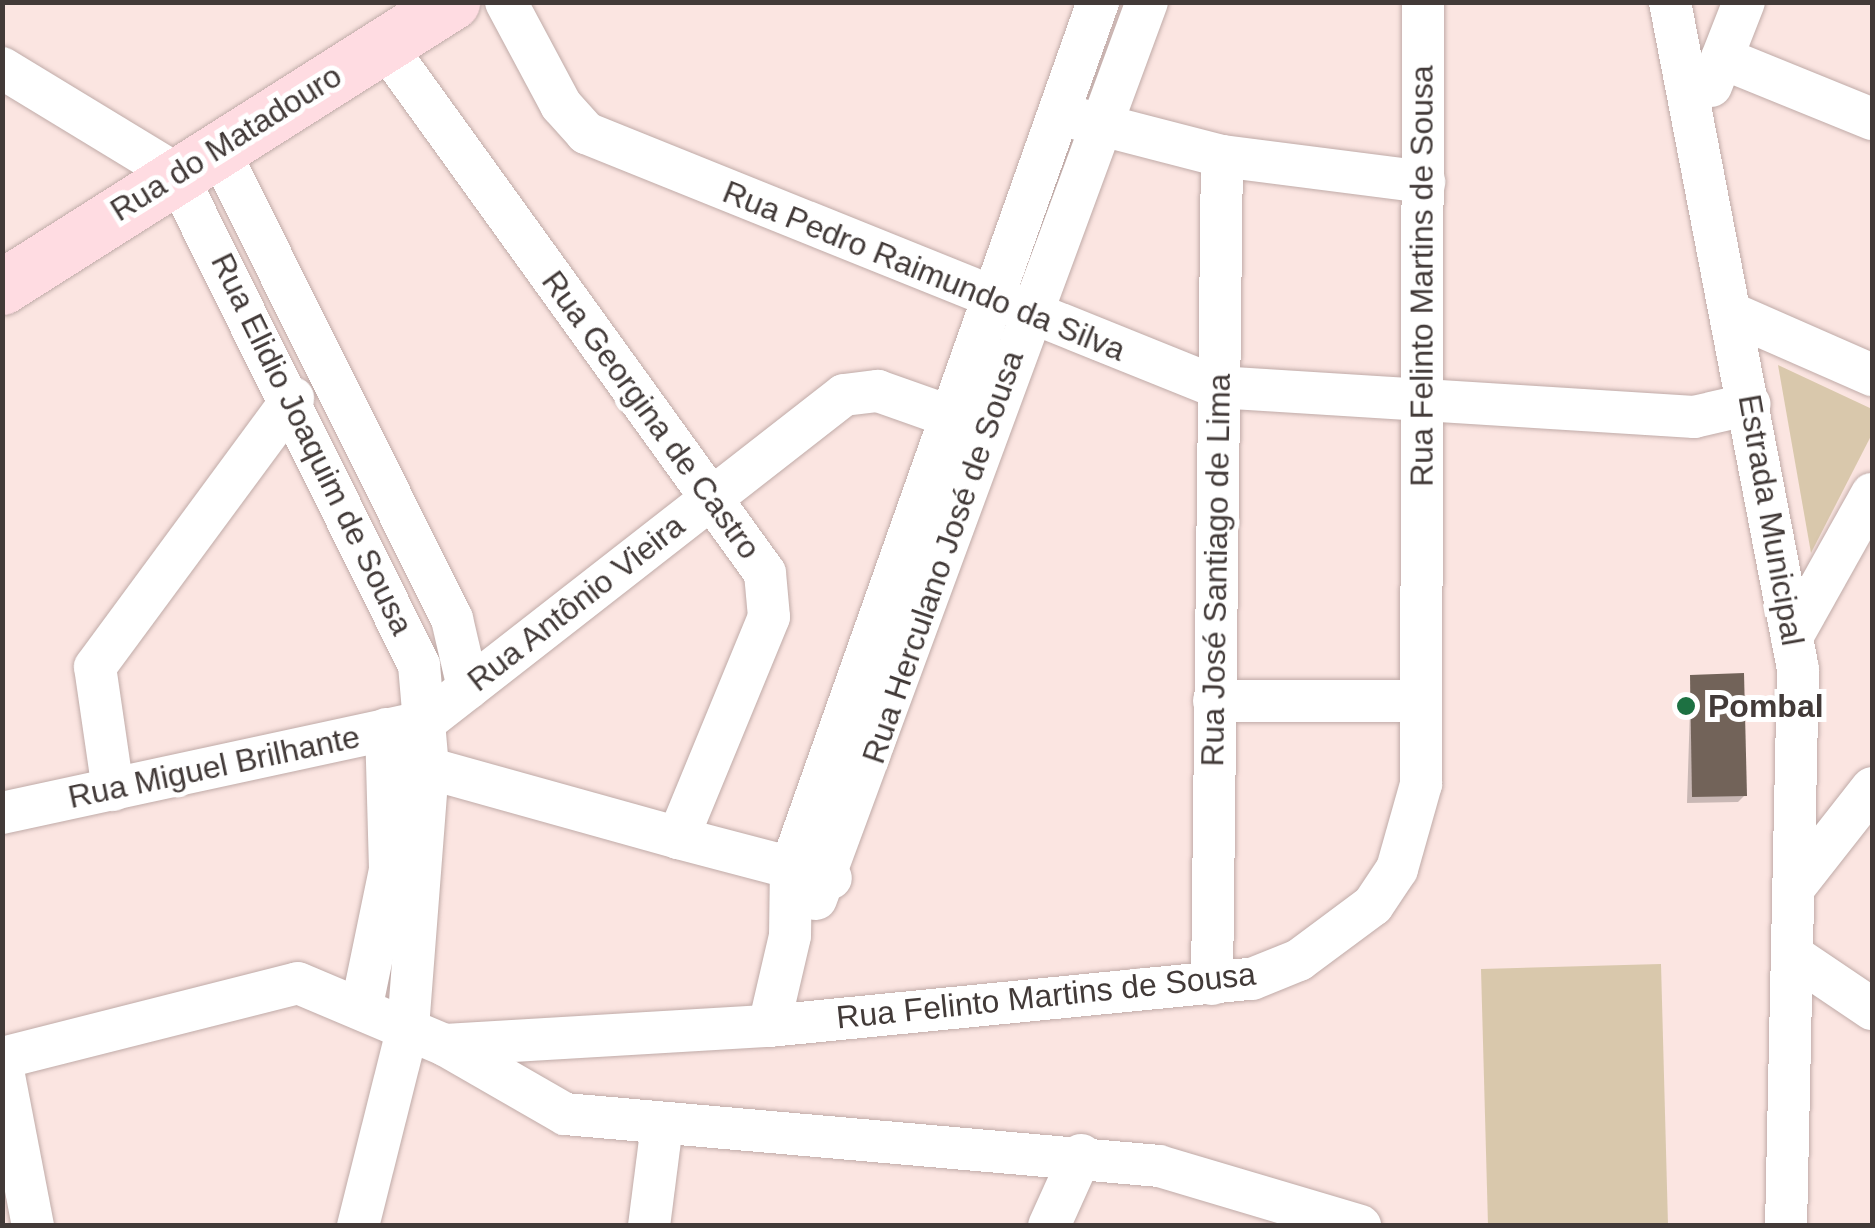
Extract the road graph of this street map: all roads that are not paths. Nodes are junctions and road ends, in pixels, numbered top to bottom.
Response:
1 (452, 2) edge
2 (506, 2) edge
3 (1098, 2) edge
4 (1147, 2) edge
5 (1422, 2) edge
6 (1670, 2) edge
7 (1744, 2) edge
8 (383, 43) junction
9 (1722, 58) junction
10 (2, 68) edge
11 (1872, 119) edge
12 (1080, 120) junction
13 (1698, 122) junction
14 (1222, 156) junction
15 (197, 162) junction
16 (1424, 182) junction
17 (2, 286) edge
18 (1012, 306) junction
19 (1733, 314) junction
20 (1872, 376) edge
21 (1218, 387) junction
22 (292, 398) junction
23 (1420, 400) junction
24 (1750, 404) junction
25 (970, 423) junction
26 (1872, 494) edge
27 (710, 496) junction
28 (1792, 637) junction
29 (468, 688) junction
30 (1214, 701) junction
31 (1421, 701) junction
32 (406, 725) junction
33 (428, 768) junction
34 (1872, 788) edge
35 (112, 790) junction
36 (2, 814) edge
37 (678, 838) junction
38 (811, 873) junction
39 (1796, 884) junction
40 (1792, 955) junction
41 (1212, 984) junction
42 (362, 1005) junction
43 (1872, 1010) edge
44 (769, 1026) junction
45 (427, 1036) junction
46 (2, 1061) edge
47 (662, 1124) junction
48 (1081, 1155) junction
49 (1253, 1208) edge
50 (33, 1226) edge
51 (358, 1226) edge
52 (649, 1226) edge
53 (1049, 1226) edge
54 (1360, 1226) edge
55 (1786, 1226) edge

1 - 8 main road, Rua do Matadouro
2 - 18 street, Rua Pedro Raimundo da Silva
3 - 12 street, Rua Herculano José de Sousa
4 - 12 street, Rua Herculano José de Sousa
5 - 16 street, Rua Felinto Martins de Sousa
6 - 13 street, Estrada Municipal
7 - 9 street
8 - 15 main road, Rua do Matadouro
8 - 27 street, Rua Georgina de Castro
9 - 11 street
9 - 13 street
10 - 15 street
12 - 14 street
12 - 18 street, Rua Herculano José de Sousa
13 - 19 street, Estrada Municipal
14 - 16 street
14 - 21 street, Rua José Santiago de Lima
15 - 17 main road, Rua do Matadouro
15 - 22 street, Rua Elidio Joaquim de Sousa
15 - 29 street, Rua Elidio Joaquim de Sousa
16 - 23 street, Rua Felinto Martins de Sousa
18 - 21 street, Rua Pedro Raimundo da Silva
18 - 25 street, Rua Herculano José de Sousa
19 - 20 street
19 - 24 street, Estrada Municipal
21 - 23 street, Rua Pedro Raimundo da Silva
21 - 30 street, Rua José Santiago de Lima
22 - 32 street, Rua Elidio Joaquim de Sousa
22 - 35 street
23 - 24 street, Rua Pedro Raimundo da Silva
23 - 31 street, Rua Felinto Martins de Sousa
24 - 28 street, Estrada Municipal
25 - 27 street, Rua Antônio Vieira
25 - 38 street, Rua Herculano José de Sousa
26 - 28 street
27 - 29 street, Rua Antônio Vieira
27 - 37 street, Rua Georgina de Castro
28 - 39 street, Estrada Municipal
29 - 32 street, Rua Antônio Vieira
30 - 31 street
30 - 41 street, Rua José Santiago de Lima
31 - 41 street, Rua Felinto Martins de Sousa
32 - 33 street
32 - 35 street, Rua Miguel Brilhante
32 - 42 street
33 - 37 street
33 - 45 street
34 - 39 street
35 - 36 street, Rua Miguel Brilhante
37 - 38 street
38 - 44 street, Rua Herculano José de Sousa
39 - 40 street, Estrada Municipal
40 - 43 street
40 - 55 street, Estrada Municipal
41 - 44 street, Rua Felinto Martins de Sousa
42 - 45 street, Rua Felinto Martins de Sousa
42 - 46 street, Rua Felinto Martins de Sousa
44 - 45 street, Rua Felinto Martins de Sousa
45 - 47 street, Rua Felinto Martins de Sousa
45 - 51 street
46 - 50 street
47 - 48 street, Rua Felinto Martins de Sousa
47 - 52 street
48 - 49 street, Rua Felinto Martins de Sousa
48 - 53 street
49 - 54 street, Rua Felinto Martins de Sousa

